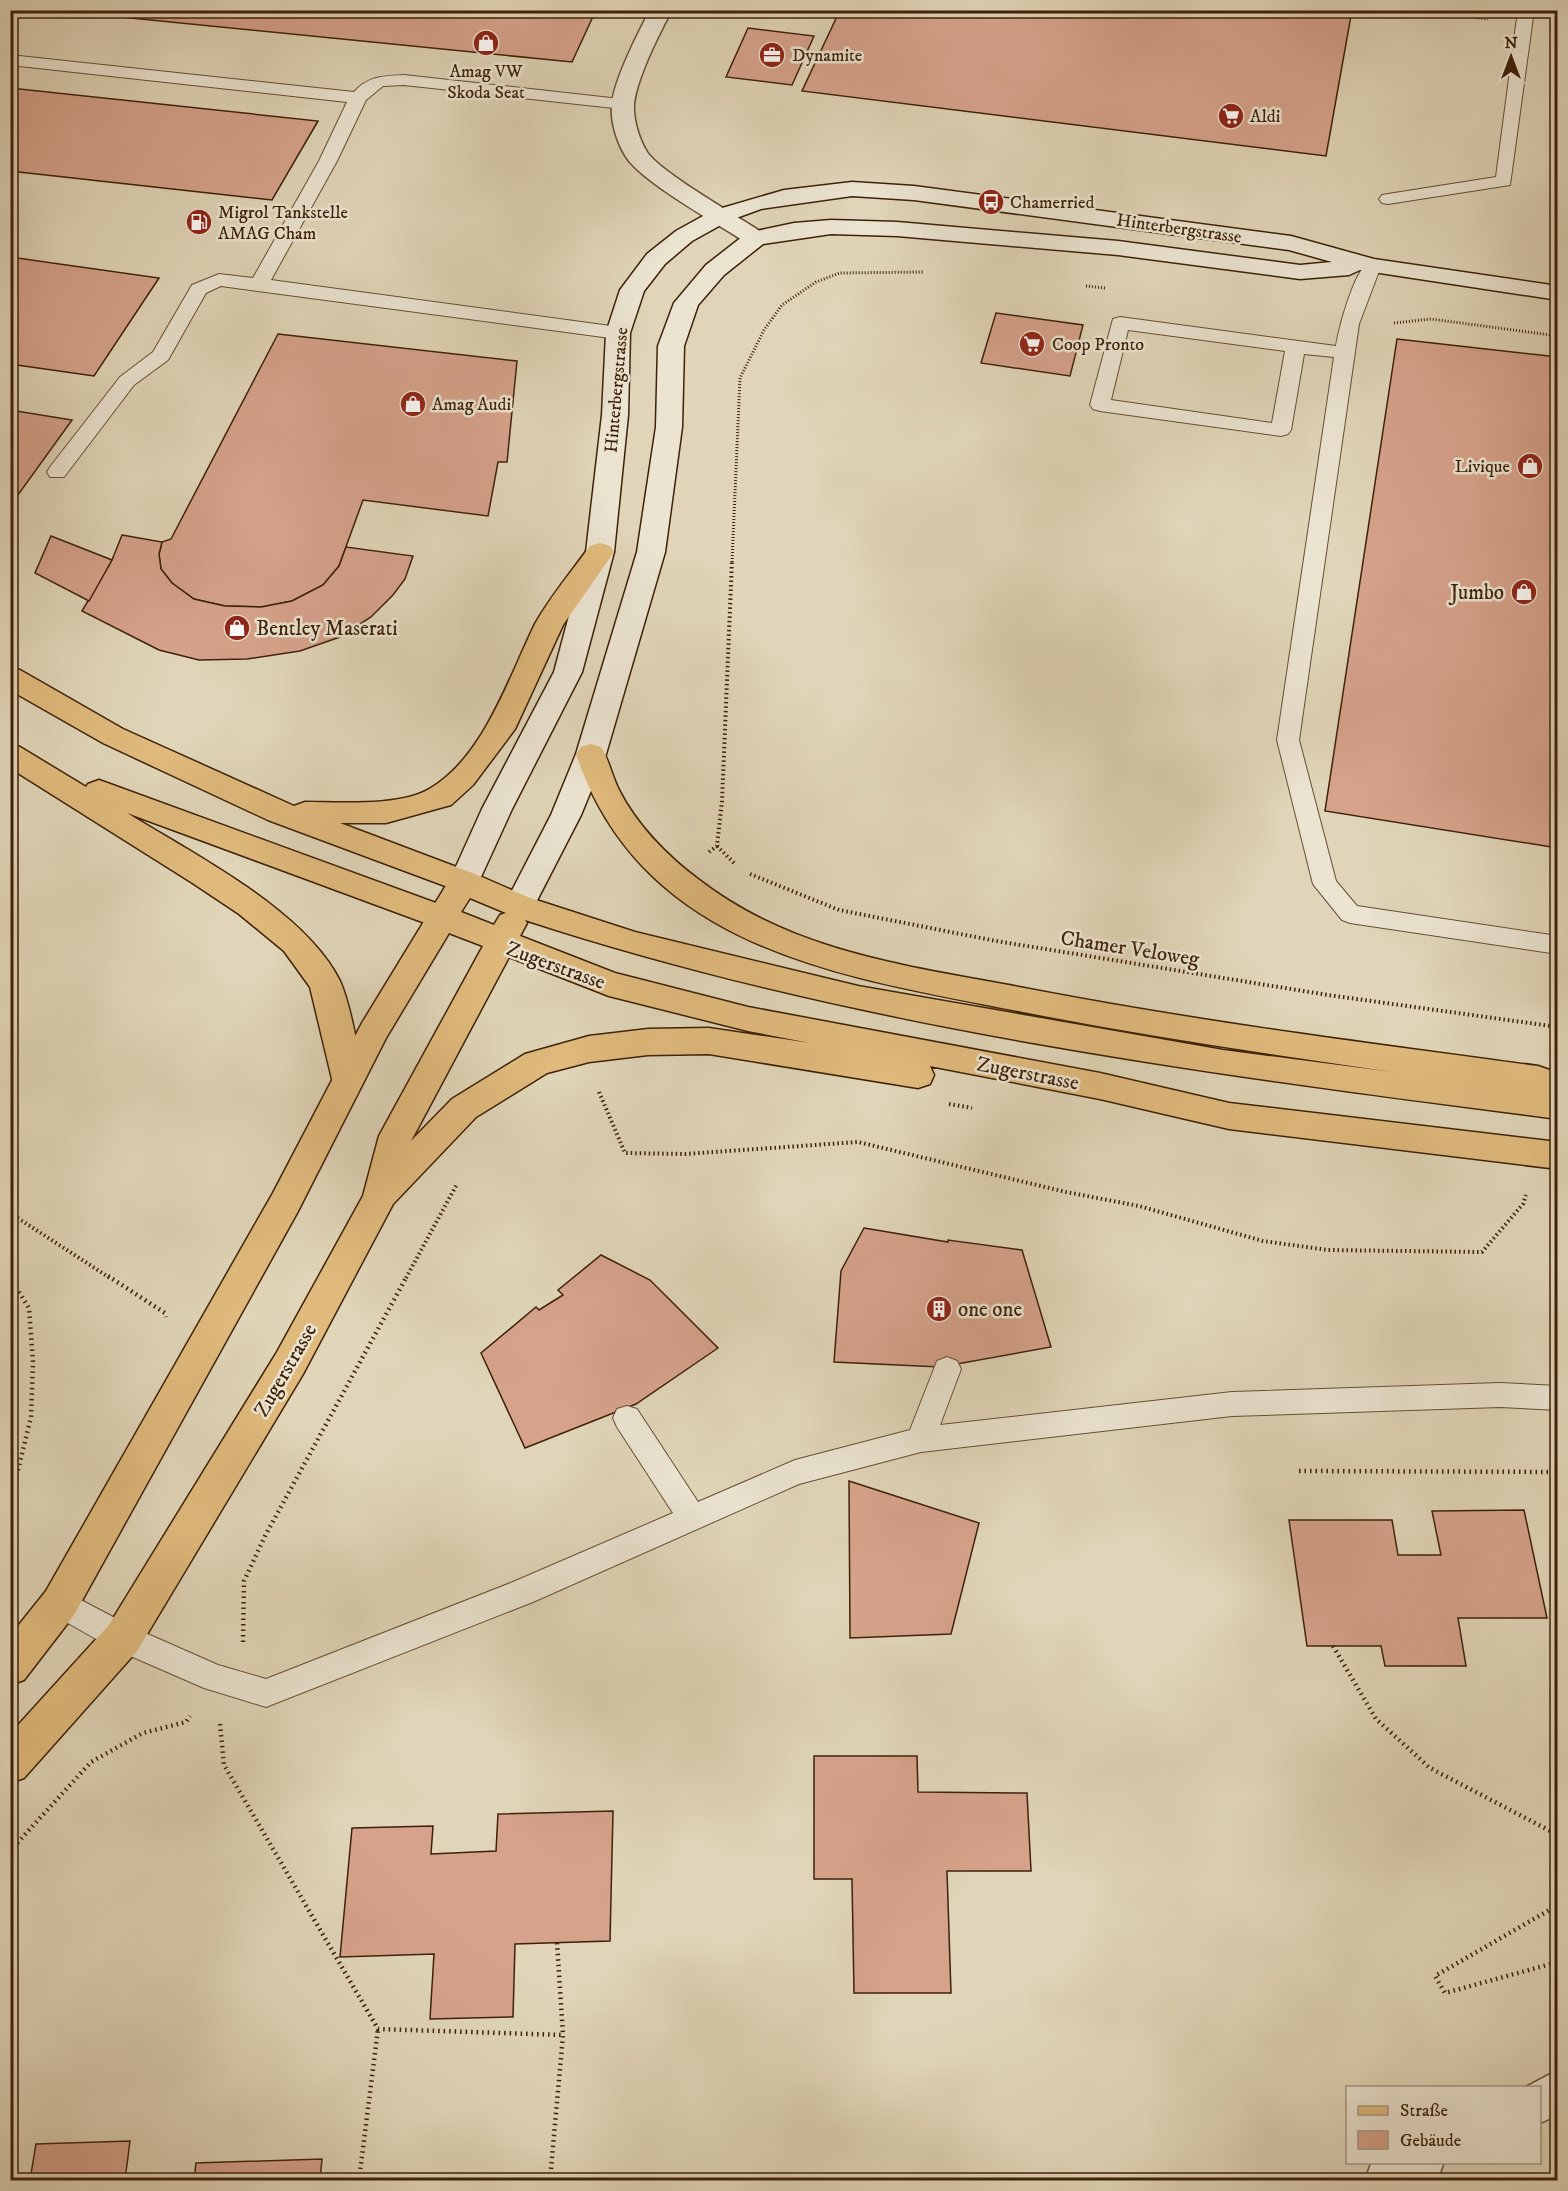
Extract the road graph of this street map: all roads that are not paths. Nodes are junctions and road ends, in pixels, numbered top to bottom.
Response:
1 (661, 10) edge
2 (1525, 16) edge
3 (10, 60) edge
4 (358, 98) junction
5 (623, 104) junction
6 (1388, 200) dead end
7 (720, 216) junction
8 (755, 238) junction
9 (1372, 266) junction
10 (259, 284) junction
11 (1557, 293) edge
12 (618, 333) junction
13 (1295, 347) junction
14 (1346, 353) junction
15 (57, 472) dead end
16 (600, 552) junction
17 (10, 676) edge
18 (591, 753) junction
19 (23, 761) edge
20 (279, 812) junction
21 (464, 882) junction
22 (519, 906) junction
23 (444, 918) junction
24 (501, 941) junction
25 (1557, 945) edge
26 (348, 1079) junction
27 (1557, 1087) edge
28 (1557, 1106) edge
29 (1229, 1116) junction
30 (1557, 1156) edge
31 (380, 1197) junction
32 (947, 1369) dead end
33 (1557, 1398) edge
34 (627, 1418) dead end
35 (921, 1440) junction
36 (693, 1518) junction
37 (60, 1603) junction
38 (123, 1638) junction
39 (10, 1667) edge
40 (10, 1764) edge
41 (1557, 2092) edge
42 (1541, 2100) edge
43 (1420, 2164) edge
44 (1387, 2181) edge

1 - 5 street
2 - 6 lane
3 - 4 lane
4 - 5 lane
4 - 10 lane
5 - 7 street
7 - 8 street
7 - 9 street, Hinterbergstrasse
7 - 12 street, Hinterbergstrasse
8 - 9 street, Hinterbergstrasse
8 - 18 street, Hinterbergstrasse
9 - 11 street, Hinterbergstrasse
9 - 14 lane
10 - 12 lane
10 - 15 lane
12 - 16 street, Hinterbergstrasse
13 - 13 lane
13 - 14 lane
14 - 25 lane
16 - 20 main road
16 - 21 street, Hinterbergstrasse
17 - 20 main road, Zugerstrasse
18 - 22 street, Hinterbergstrasse
18 - 27 main road
19 - 23 main road
19 - 26 main road
20 - 21 main road, Zugerstrasse
21 - 22 main road, Zugerstrasse
21 - 23 main road
22 - 24 main road
22 - 28 main road, Zugerstrasse
23 - 24 main road
23 - 26 main road
24 - 29 main road, Zugerstrasse
24 - 31 main road, Zugerstrasse
26 - 37 main road
29 - 30 main road, Zugerstrasse
29 - 31 main road
31 - 38 main road, Zugerstrasse
32 - 35 lane
33 - 35 lane
34 - 36 lane
35 - 36 lane
36 - 38 lane
37 - 38 lane
37 - 39 main road
38 - 40 main road, Zugerstrasse
41 - 42 street
43 - 44 street

